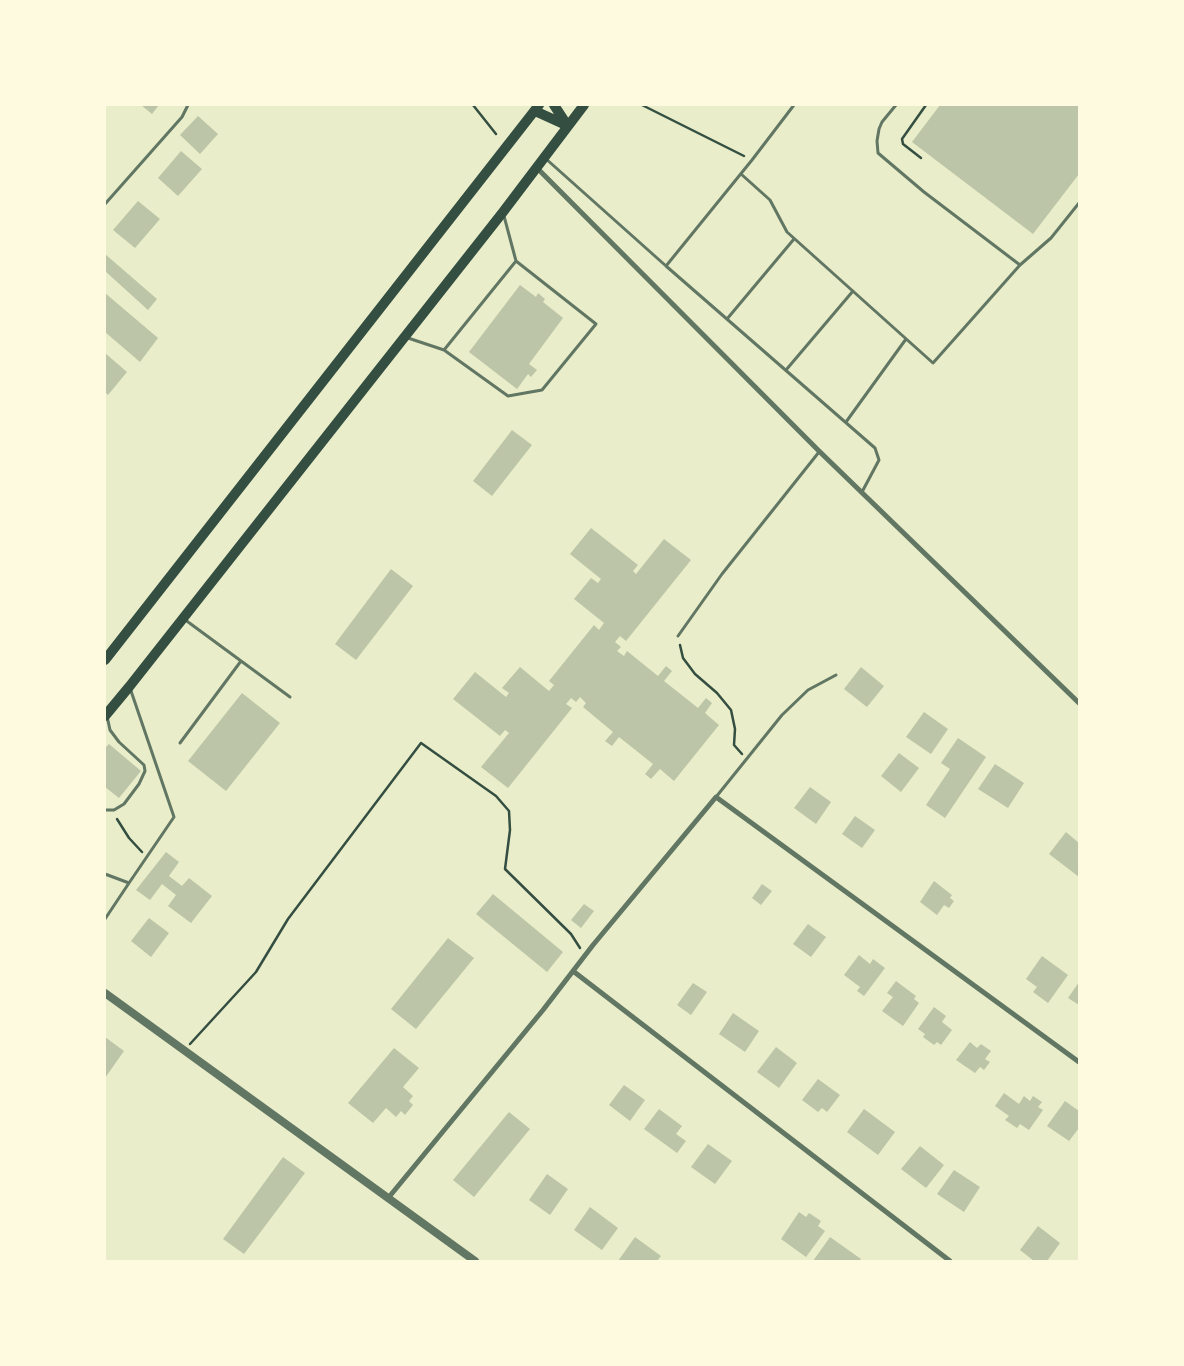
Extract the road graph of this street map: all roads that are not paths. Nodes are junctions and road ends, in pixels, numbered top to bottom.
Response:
1 (188, 105) edge
2 (554, 105) edge
3 (584, 105) edge
4 (794, 105) edge
5 (896, 105) edge
6 (537, 108) edge
7 (568, 126) junction
8 (544, 158) junction
9 (537, 168) junction
10 (741, 174) junction
11 (1079, 203) edge
12 (105, 204) edge
13 (503, 212) junction
14 (794, 239) junction
15 (516, 261) junction
16 (1020, 265) junction
17 (666, 266) junction
18 (853, 291) junction
19 (727, 319) junction
20 (405, 337) junction
21 (906, 339) junction
22 (444, 350) junction
23 (786, 370) junction
24 (846, 422) junction
25 (820, 451) junction
26 (862, 492) junction
27 (184, 619) junction
28 (678, 636) road end
29 (105, 660) edge
30 (241, 661) junction
31 (836, 675) dead end
32 (129, 688) junction
33 (290, 697) dead end
34 (1079, 703) edge
35 (106, 715) edge
36 (180, 743) dead end
37 (716, 797) junction
38 (105, 810) edge
39 (105, 874) edge
40 (129, 883) junction
41 (105, 919) edge
42 (572, 971) junction
43 (105, 993) edge
44 (1079, 1062) edge
45 (389, 1197) junction
46 (475, 1261) edge
47 (950, 1261) edge

1 - 12 lane
2 - 7 main road
3 - 7 main road
4 - 10 lane
5 - 16 lane
6 - 7 main road
6 - 29 main road
7 - 8 main road
8 - 9 main road
8 - 17 lane
9 - 13 main road
9 - 25 street
10 - 14 lane
10 - 17 lane
11 - 16 lane
13 - 15 lane
13 - 20 main road
14 - 18 lane
14 - 19 lane
15 - 22 lane
15 - 22 lane
16 - 21 lane
17 - 19 lane
18 - 21 lane
18 - 23 lane
19 - 23 lane
20 - 22 lane
20 - 27 main road
21 - 24 lane
23 - 24 lane
24 - 26 lane
25 - 26 street
25 - 28 lane
26 - 34 street
27 - 30 lane
27 - 32 main road
30 - 33 lane
30 - 36 lane
31 - 37 lane
32 - 35 main road
32 - 40 lane
35 - 38 lane
37 - 42 street
37 - 44 street
39 - 40 lane
40 - 41 lane
42 - 45 street
42 - 47 street
43 - 45 street
45 - 46 street

